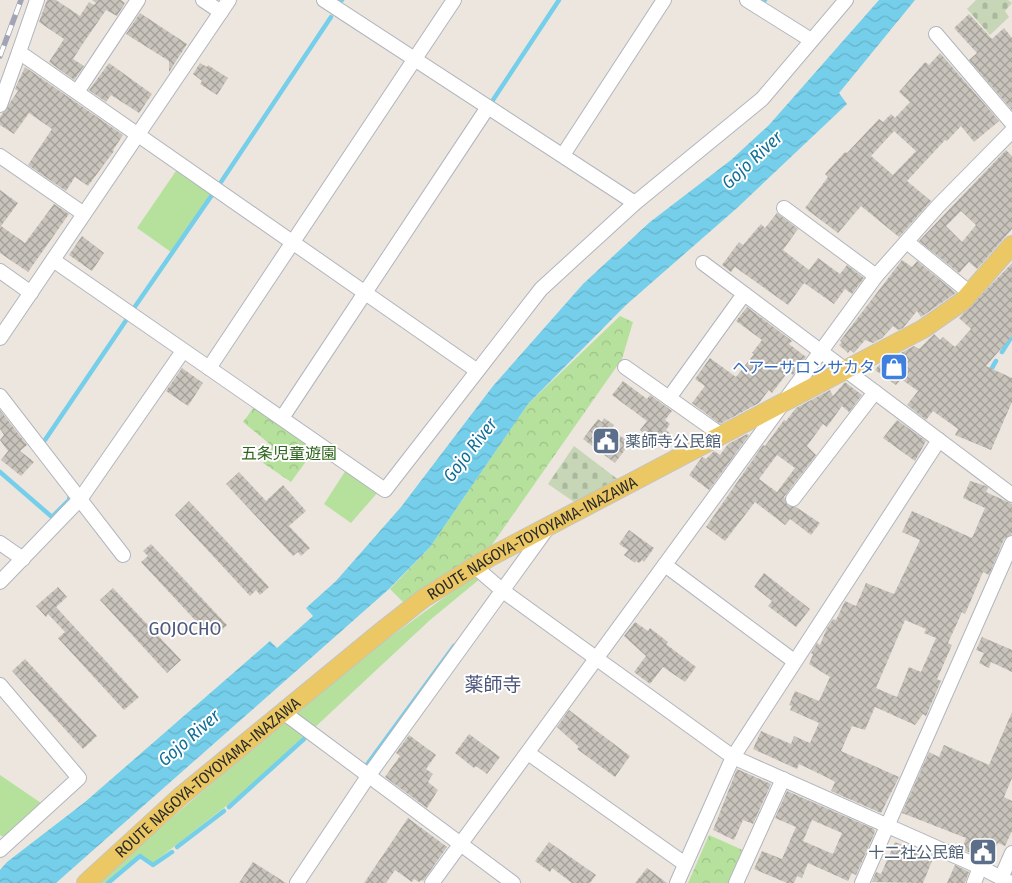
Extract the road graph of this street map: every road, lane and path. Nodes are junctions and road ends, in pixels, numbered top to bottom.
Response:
1 (36, 0) edge
2 (138, 0) edge
3 (203, 0) edge
4 (324, 0) edge
5 (454, 0) edge
6 (664, 0) edge
7 (747, 0) edge
8 (846, 0) edge
9 (225, 6) edge
10 (936, 34) dead end
11 (811, 40) junction
12 (18, 52) junction
13 (415, 59) junction
14 (77, 92) junction
15 (0, 105) edge
16 (488, 107) junction
17 (1012, 123) edge
18 (1012, 131) edge
19 (138, 134) junction
20 (563, 155) junction
21 (0, 156) edge
22 (635, 203) junction
23 (784, 208) dead end
24 (84, 214) junction
25 (907, 242) junction
26 (292, 243) junction
27 (1012, 245) edge
28 (53, 260) junction
29 (703, 262) dead end
30 (0, 271) edge
31 (876, 276) junction
32 (31, 293) junction
33 (365, 293) junction
34 (970, 293) junction
35 (744, 294) junction
36 (0, 338) edge
37 (183, 351) junction
38 (821, 352) junction
39 (625, 367) dead end
40 (209, 368) junction
41 (846, 369) junction
42 (476, 370) junction
43 (875, 392) junction
44 (0, 396) edge
45 (669, 398) junction
46 (785, 400) junction
47 (282, 418) junction
48 (720, 434) junction
49 (938, 440) junction
50 (1012, 495) edge
51 (81, 498) junction
52 (793, 499) dead end
53 (550, 525) junction
54 (0, 543) edge
55 (1012, 543) edge
56 (123, 555) dead end
57 (23, 559) junction
58 (665, 565) junction
59 (474, 566) junction
60 (0, 582) edge
61 (503, 591) junction
62 (597, 658) junction
63 (794, 661) junction
64 (0, 685) edge
65 (283, 712) junction
66 (528, 753) junction
67 (733, 757) junction
68 (369, 776) junction
69 (783, 779) junction
70 (888, 826) junction
71 (461, 845) junction
72 (1, 847) edge
73 (1012, 854) edge
74 (685, 864) junction
75 (980, 867) junction
76 (1006, 880) edge
77 (86, 883) edge
78 (297, 883) edge
79 (432, 883) edge
80 (513, 883) edge
81 (676, 883) edge
82 (736, 883) edge
83 (862, 883) edge
84 (974, 883) edge

1 - 12 street
2 - 14 street
3 - 9 street
4 - 13 street
5 - 13 street
6 - 20 street
7 - 11 street
8 - 11 street
9 - 19 street
10 - 17 street
11 - 22 street
12 - 14 street
12 - 15 street
13 - 16 street
13 - 26 street
14 - 19 street
16 - 20 street
16 - 33 street
18 - 25 street
19 - 24 street
19 - 26 street
20 - 22 street
21 - 24 street
22 - 42 street
23 - 31 street
24 - 28 street
25 - 31 street
25 - 34 street
26 - 33 street
26 - 40 street
27 - 34 main road, ROUTE NAGOYA-TOYOYAMA-INAZAWA
28 - 32 street
28 - 37 street
29 - 35 street
30 - 32 street
31 - 38 street
32 - 36 street
33 - 42 street
33 - 47 street
34 - 41 main road, ROUTE NAGOYA-TOYOYAMA-INAZAWA
35 - 38 street
35 - 45 street
37 - 40 street
37 - 51 street
38 - 41 street
38 - 46 street
39 - 45 street
40 - 47 street
41 - 43 street
41 - 46 main road, ROUTE NAGOYA-TOYOYAMA-INAZAWA
42 - 47 street
43 - 49 street
43 - 52 street
44 - 51 street
45 - 48 street
46 - 48 main road, ROUTE NAGOYA-TOYOYAMA-INAZAWA
46 - 58 street
48 - 53 main road, ROUTE NAGOYA-TOYOYAMA-INAZAWA
49 - 50 street
49 - 63 street
51 - 56 street
51 - 57 street
53 - 59 main road, ROUTE NAGOYA-TOYOYAMA-INAZAWA
53 - 61 street
54 - 57 street
55 - 70 street
57 - 60 street
58 - 62 street
58 - 63 street
59 - 61 street
59 - 65 main road, ROUTE NAGOYA-TOYOYAMA-INAZAWA
61 - 62 street
61 - 68 street
62 - 66 street
62 - 67 street
63 - 67 street
64 - 72 street
65 - 68 street
65 - 77 main road, ROUTE NAGOYA-TOYOYAMA-INAZAWA
66 - 71 street
66 - 74 street
67 - 69 street
67 - 74 street
68 - 71 street
68 - 78 street
69 - 70 street
69 - 82 street
70 - 75 street
70 - 83 street
71 - 79 street
71 - 80 street
73 - 76 street
74 - 81 street
75 - 76 street
75 - 84 street

